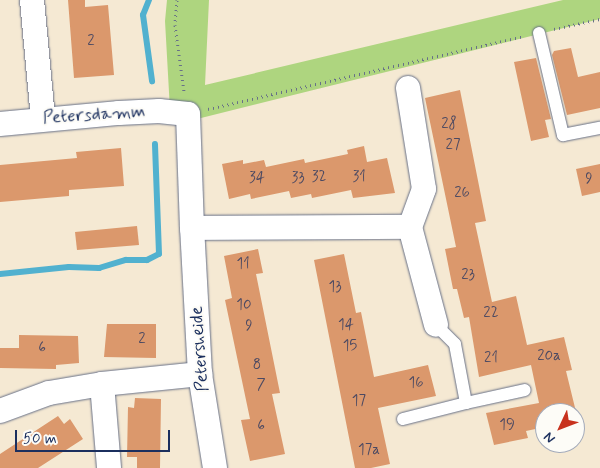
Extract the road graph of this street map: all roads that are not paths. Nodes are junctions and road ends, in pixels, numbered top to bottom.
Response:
1 (32, 0) edge
2 (539, 33) road end
3 (408, 88) dead end
4 (188, 114) joint
5 (43, 118) junction
6 (0, 124) edge
7 (600, 128) edge
8 (192, 228) junction
9 (410, 228) junction
10 (436, 325) joint
11 (200, 374) junction
12 (102, 384) junction
13 (524, 390) dead end
14 (466, 403) junction
15 (0, 412) edge
16 (403, 419) dead end
17 (109, 468) edge
18 (215, 468) edge

1 - 5 street
2 - 7 lane
3 - 9 street
4 - 5 street, Petersdamm
4 - 8 street, Petersheide
5 - 6 street, Petersdamm
8 - 9 street
8 - 11 street, Petersheide
9 - 10 street
10 - 14 lane
11 - 12 street
11 - 18 street, Petersheide
12 - 15 street
12 - 17 street
13 - 14 lane
14 - 16 lane

